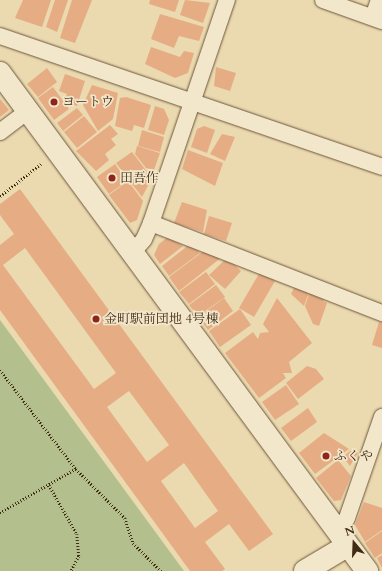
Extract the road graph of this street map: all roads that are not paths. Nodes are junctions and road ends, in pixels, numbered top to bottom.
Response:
1 (227, 0) edge
2 (323, 0) edge
3 (379, 0) edge
4 (377, 19) edge
5 (0, 36) edge
6 (0, 73) edge
7 (191, 102) junction
8 (28, 111) junction
9 (0, 132) edge
10 (382, 168) edge
11 (150, 222) junction
12 (132, 253) junction
13 (382, 313) edge
14 (382, 417) edge
15 (342, 540) junction
16 (305, 571) edge
17 (367, 571) edge

1 - 7 street
2 - 4 street
3 - 4 street
5 - 7 street
6 - 8 street
7 - 10 street
7 - 11 street
8 - 9 street
8 - 12 street
11 - 12 street
11 - 13 street
12 - 15 street
14 - 15 street
15 - 16 street
15 - 17 street

